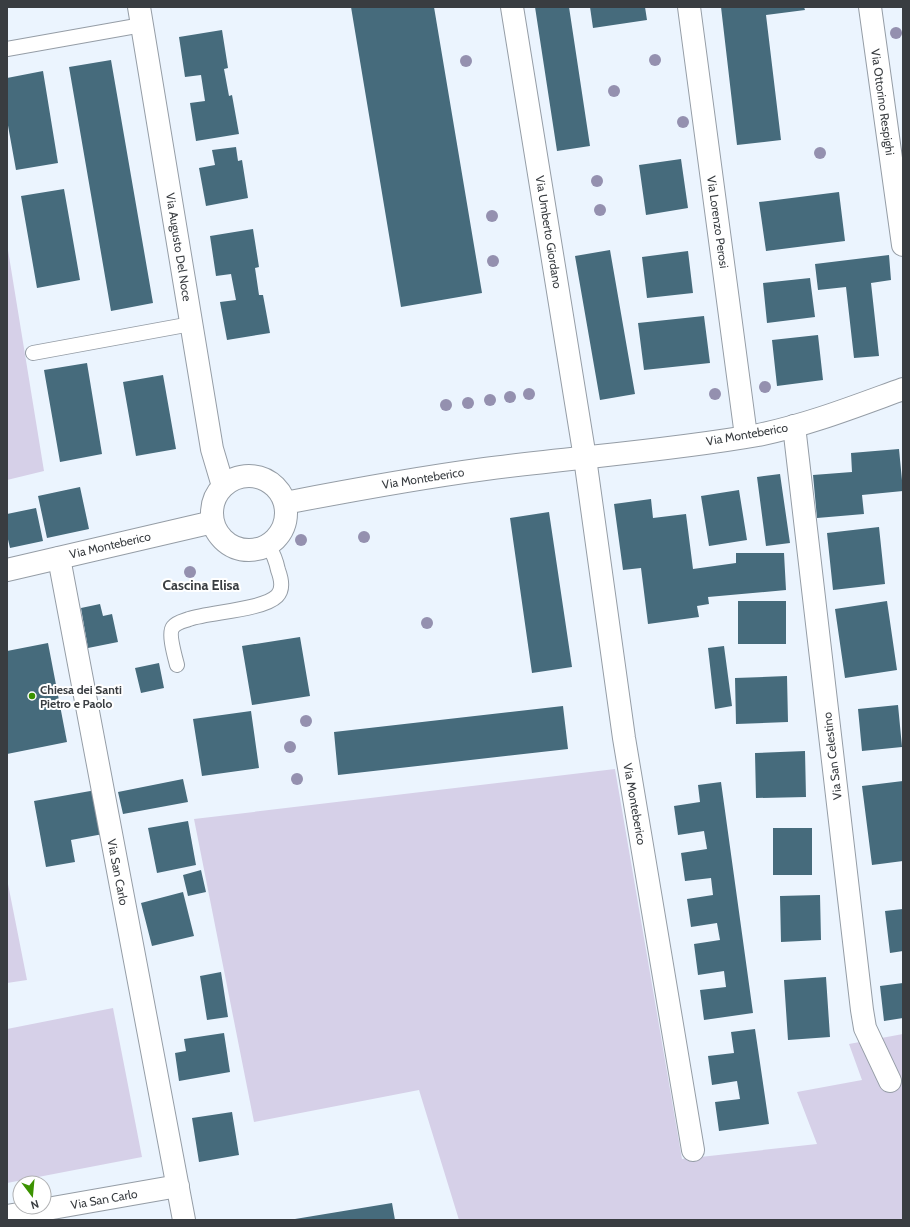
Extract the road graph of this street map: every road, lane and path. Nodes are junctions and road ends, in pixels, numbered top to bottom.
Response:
1 (512, 7) edge
2 (689, 7) edge
3 (870, 7) edge
4 (141, 16) edge
5 (7, 49) edge
6 (903, 245) edge
7 (191, 324) junction
8 (33, 353) dead end
9 (903, 389) edge
10 (794, 426) junction
11 (746, 436) junction
12 (585, 458) junction
13 (223, 486) junction
14 (285, 503) junction
15 (213, 522) junction
16 (268, 545) junction
17 (59, 558) junction
18 (7, 570) edge
19 (177, 665) dead end
20 (890, 1081) dead end
21 (693, 1150) dead end
22 (178, 1186) junction
23 (7, 1216) edge
24 (184, 1220) edge

1 - 12 street, Via Umberto Giordano
2 - 11 street, Via Lorenzo Perosi
3 - 6 street, Via Ottorino Respighi
4 - 5 lane
4 - 7 street, Via Augusto Del Noce
7 - 8 lane
7 - 13 street, Via Augusto Del Noce
9 - 10 street, Via Monteberico
10 - 11 street, Via Monteberico
10 - 20 street, Via San Celestino
11 - 12 street, Via Monteberico
12 - 14 street, Via Monteberico
12 - 21 street, Via Monteberico
13 - 14 street
13 - 15 street
14 - 16 street
15 - 16 street
15 - 17 street, Via Monteberico
16 - 19 lane
17 - 18 street, Via Monteberico
17 - 22 street, Via San Carlo
22 - 23 street, Via San Carlo
22 - 24 street, Via San Carlo

